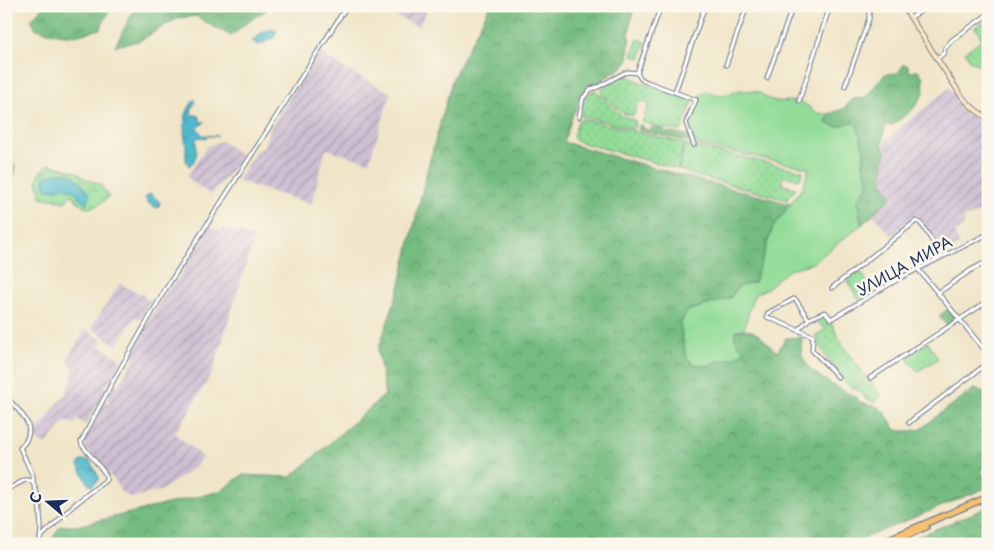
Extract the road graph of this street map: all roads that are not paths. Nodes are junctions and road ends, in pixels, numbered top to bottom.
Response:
1 (347, 6) edge
2 (661, 6) edge
3 (705, 6) edge
4 (747, 6) edge
5 (793, 6) edge
6 (830, 6) edge
7 (866, 6) edge
8 (903, 6) edge
9 (929, 6) edge
10 (987, 15) edge
11 (910, 18) junction
12 (937, 59) junction
13 (726, 65) dead end
14 (637, 73) junction
15 (767, 78) dead end
16 (845, 86) dead end
17 (674, 92) junction
18 (799, 101) dead end
19 (578, 118) dead end
20 (988, 118) edge
21 (694, 144) dead end
22 (988, 234) edge
23 (942, 256) junction
24 (988, 260) edge
25 (918, 269) junction
26 (832, 288) dead end
27 (938, 293) junction
28 (988, 301) edge
29 (809, 319) junction
30 (959, 320) junction
31 (798, 330) junction
32 (988, 354) edge
33 (988, 363) edge
34 (838, 377) dead end
35 (870, 378) dead end
36 (6, 397) edge
37 (909, 423) dead end
38 (33, 483) junction
39 (6, 490) edge
40 (988, 499) edge
41 (40, 538) junction
42 (40, 544) edge
43 (877, 544) edge
44 (887, 544) edge

1 - 41 street
2 - 14 street
3 - 17 street
4 - 13 street
5 - 15 street
6 - 18 street
7 - 16 street
8 - 11 main road
9 - 11 street
10 - 12 street
11 - 12 main road
12 - 20 main road
14 - 17 street
14 - 19 street
17 - 21 street
22 - 23 street, УЛИЦА МИРА
23 - 25 street, УЛИЦА МИРА
23 - 26 street
24 - 27 street
25 - 27 street
25 - 29 street, УЛИЦА МИРА
27 - 30 street
28 - 30 street
29 - 31 street
29 - 31 street
30 - 32 street
30 - 35 street
31 - 34 street
33 - 37 street
36 - 38 street
38 - 39 street
38 - 41 street
40 - 43 highway
40 - 44 highway
41 - 42 street

